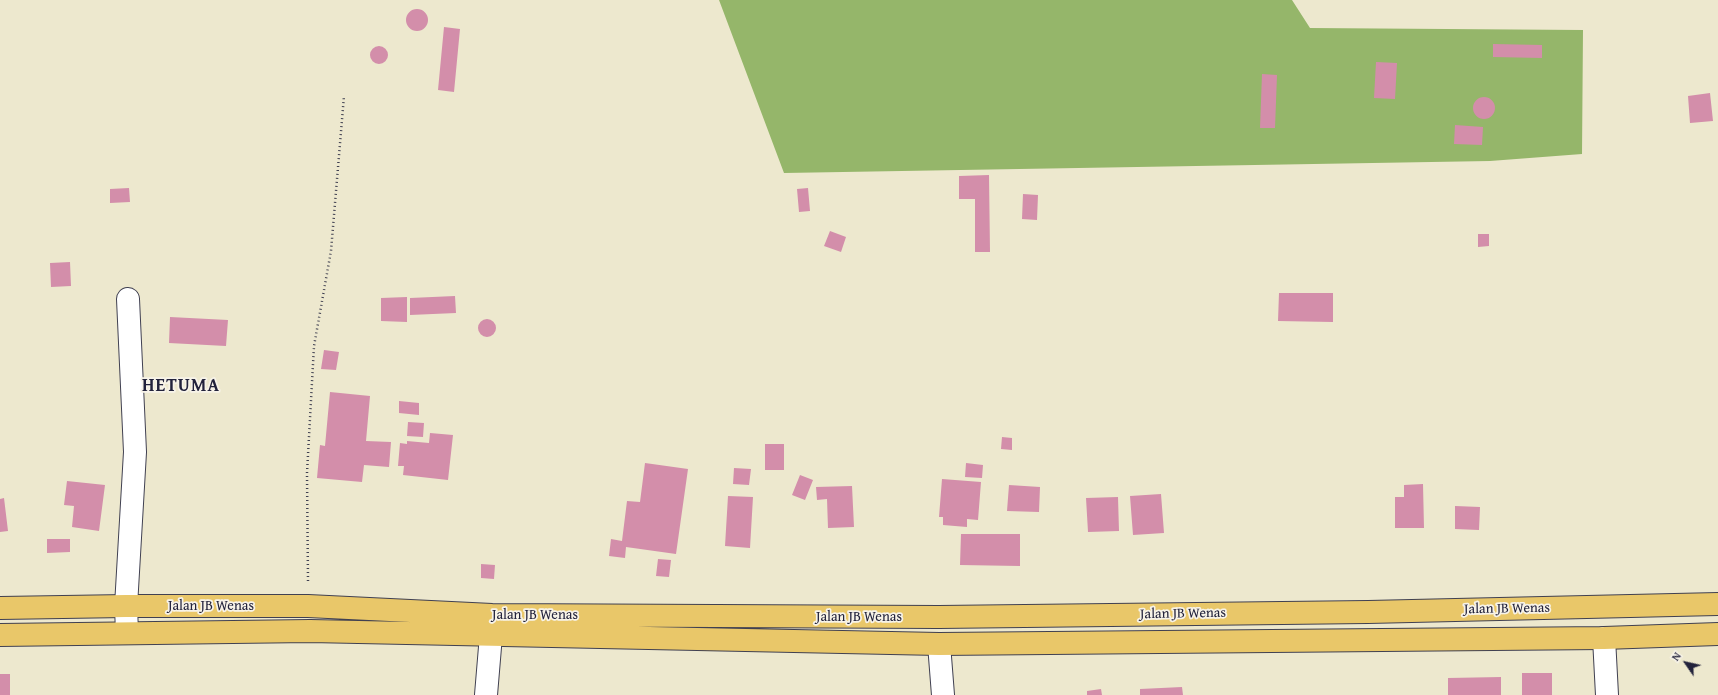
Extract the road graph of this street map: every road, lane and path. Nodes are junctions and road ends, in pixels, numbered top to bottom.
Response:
1 (344, 96) dead end
2 (128, 299) dead end
3 (1712, 604) edge
4 (126, 606) junction
5 (308, 606) junction
6 (0, 608) edge
7 (939, 617) junction
8 (127, 633) junction
9 (1713, 634) edge
10 (0, 635) edge
11 (491, 635) junction
12 (1604, 638) junction
13 (939, 644) junction
14 (486, 695) edge
15 (943, 695) edge
16 (1607, 695) edge

1 - 5 path
2 - 4 street
3 - 7 main road, Jalan JB Wenas
3 - 9 main road
4 - 5 main road, Jalan JB Wenas
4 - 6 main road, Jalan JB Wenas
4 - 8 street
5 - 7 main road, Jalan JB Wenas
7 - 13 main road
8 - 10 main road, Jalan JB Wenas
8 - 11 main road, Jalan JB Wenas
9 - 12 main road, Jalan JB Wenas
11 - 13 main road, Jalan JB Wenas
11 - 14 street
12 - 13 main road, Jalan JB Wenas
12 - 16 street
13 - 15 street

